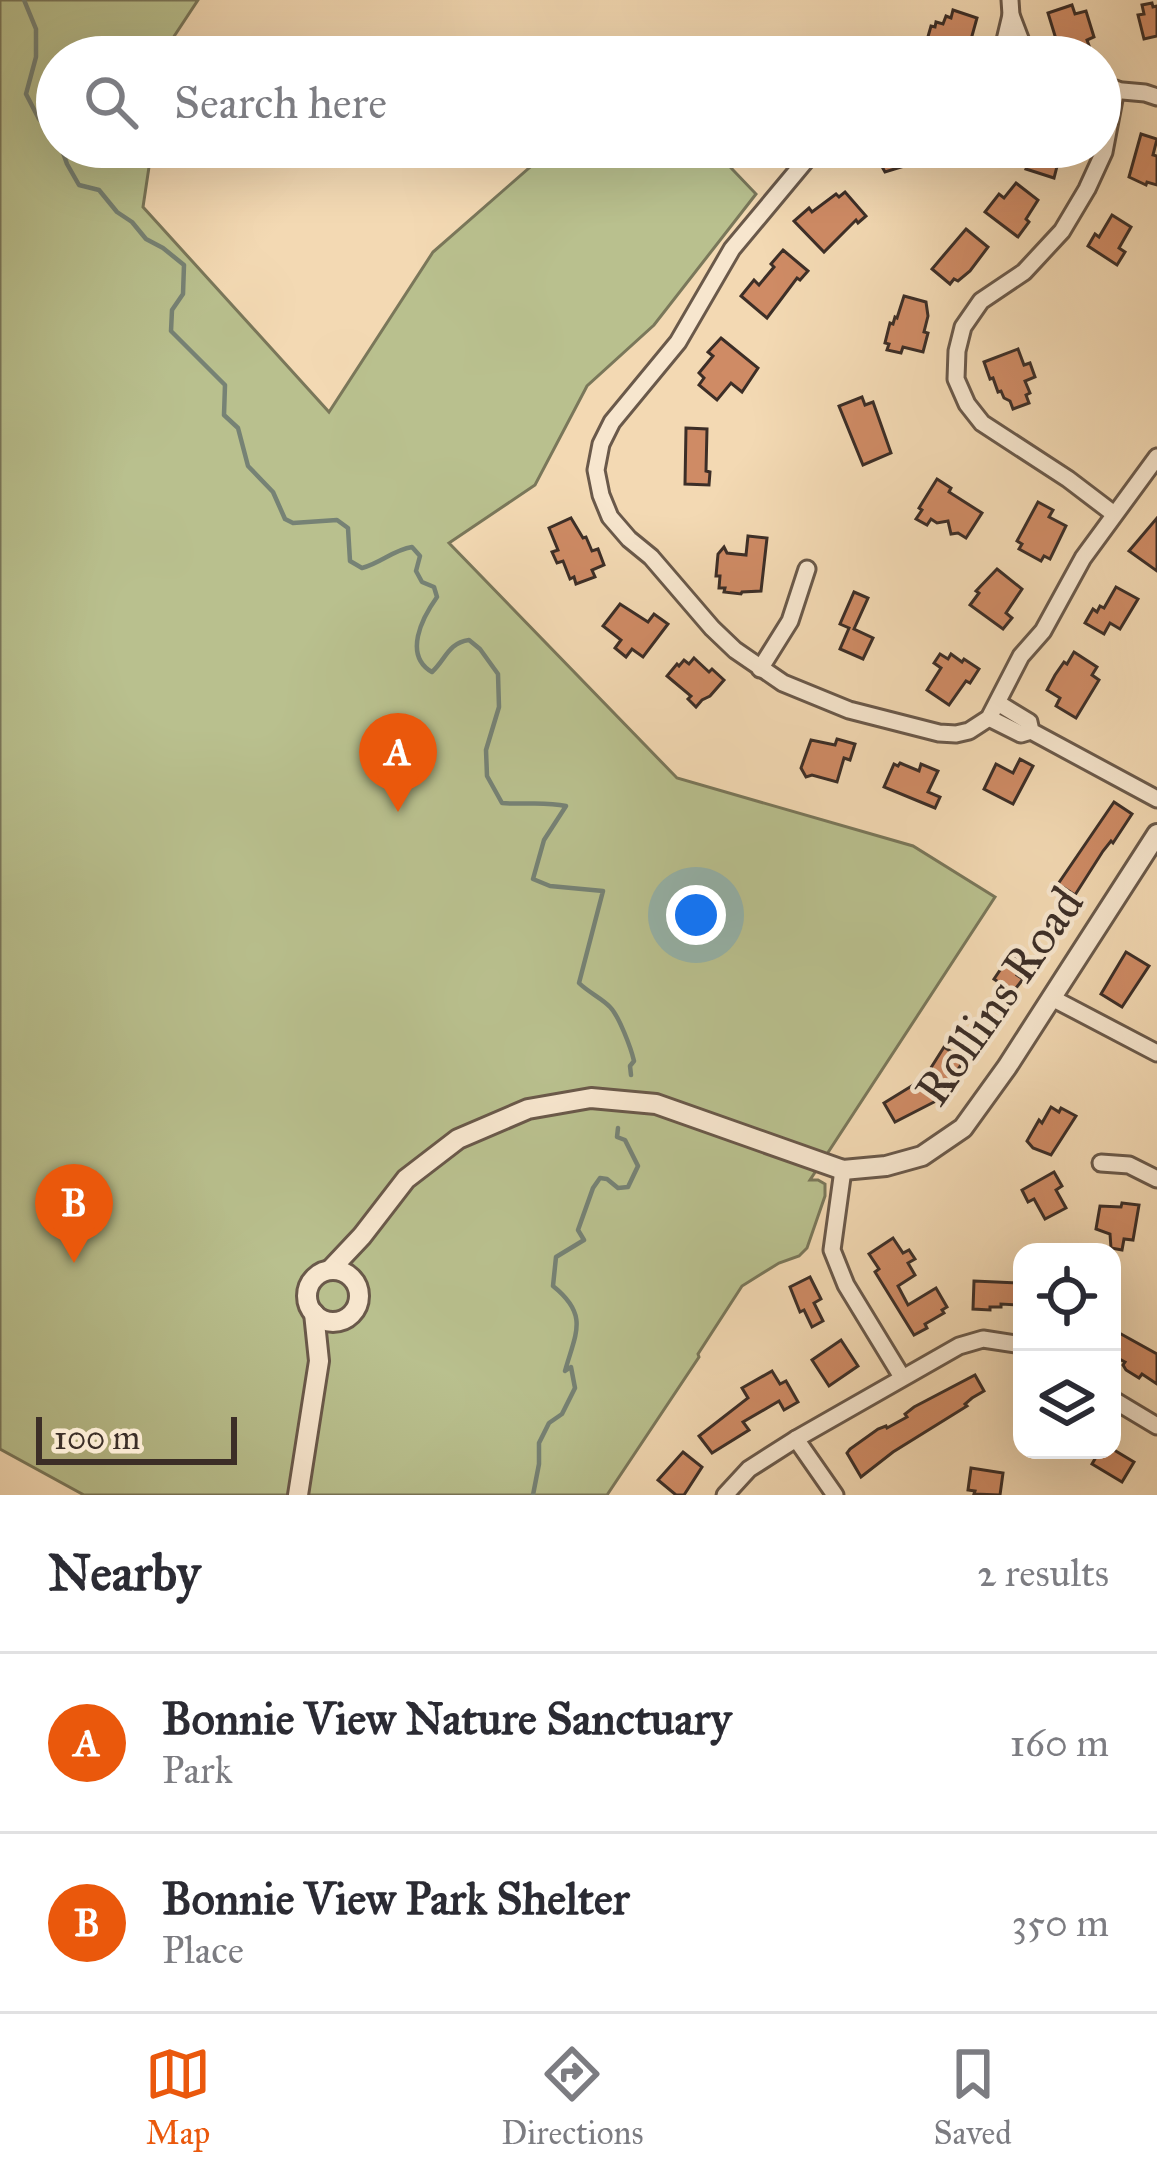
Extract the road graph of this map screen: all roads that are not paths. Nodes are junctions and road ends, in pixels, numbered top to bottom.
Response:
1 (1121, 91) edge
2 (1157, 97) edge
3 (800, 168) edge
4 (1097, 168) edge
5 (1157, 457) edge
6 (1114, 514) junction
7 (807, 569) dead end
8 (760, 669) junction
9 (993, 710) junction
10 (1157, 799) edge
11 (1157, 834) edge
12 (1052, 998) junction
13 (1157, 1053) edge
14 (1101, 1163) dead end
15 (843, 1170) junction
16 (1157, 1179) edge
17 (362, 1236) junction
18 (330, 1270) junction
19 (356, 1285) junction
20 (314, 1313) junction
21 (345, 1319) junction
22 (1013, 1344) edge
23 (320, 1361) junction
24 (902, 1377) junction
25 (1121, 1404) edge
26 (1157, 1426) edge
27 (796, 1439) junction
28 (298, 1495) edge
29 (725, 1495) edge
30 (836, 1495) edge

1 - 2 street
3 - 8 street
4 - 6 street
5 - 6 street
6 - 9 street
7 - 8 street
8 - 9 street
9 - 10 street
11 - 12 street, Rollins Road
12 - 13 street
12 - 15 street, Rollins Road
14 - 16 street
15 - 17 street, Rollins Road
15 - 24 street
17 - 18 street, Rollins Road
17 - 19 street, Rollins Road
18 - 19 street
18 - 20 street, Rollins Road
19 - 21 street, Rollins Road
20 - 21 street
20 - 23 street, Rollins Road
21 - 23 street, Rollins Road
22 - 24 street
23 - 28 street, Rollins Road
24 - 27 street
25 - 26 street
27 - 29 street
27 - 30 street

